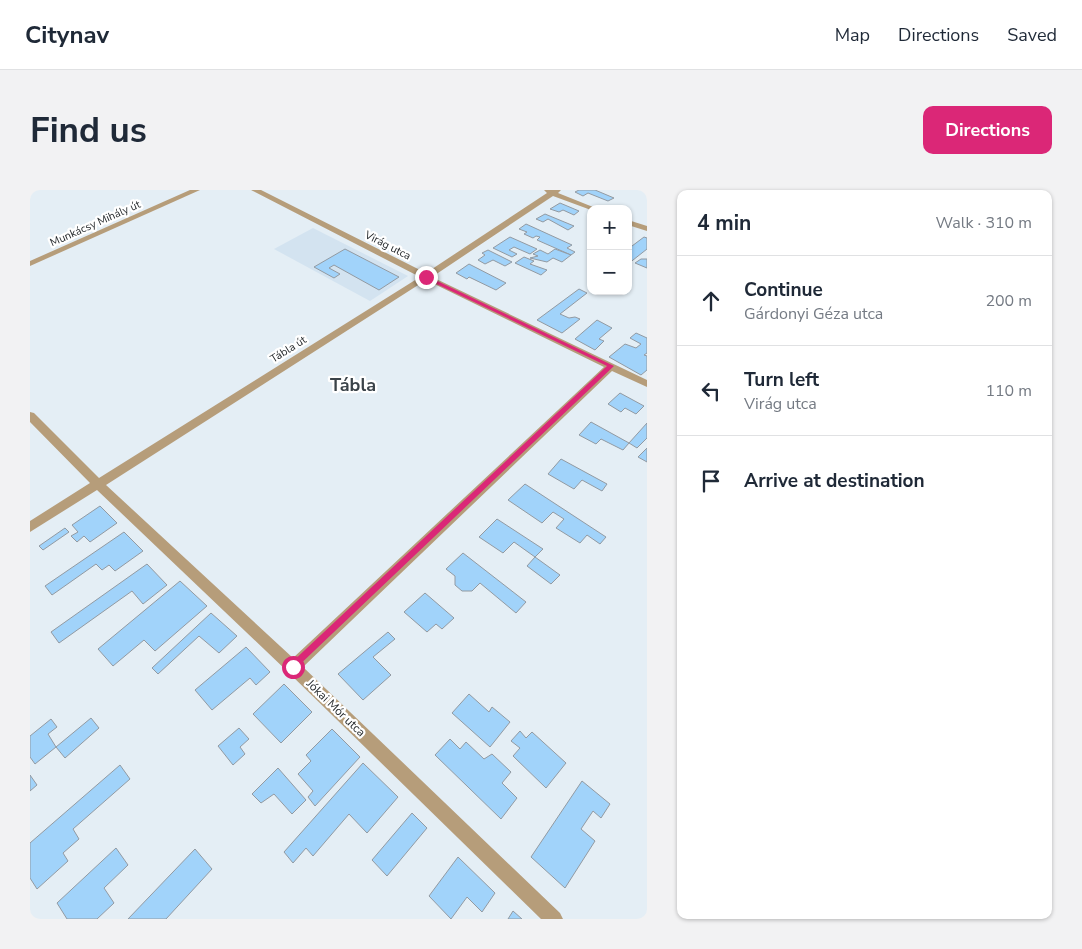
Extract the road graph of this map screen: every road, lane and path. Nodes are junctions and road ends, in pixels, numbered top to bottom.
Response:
1 (196, 190) edge
2 (255, 190) edge
3 (551, 191) edge
4 (587, 206) edge
5 (632, 223) edge
6 (647, 229) edge
7 (30, 264) edge
8 (426, 277) junction
9 (611, 366) junction
10 (647, 384) edge
11 (30, 416) edge
12 (98, 484) junction
13 (30, 527) edge
14 (293, 667) junction
15 (554, 919) edge

1 - 7 street, Munkácsy Mihály út
2 - 8 street, Virág utca
3 - 4 street
3 - 8 street, Tábla út
5 - 6 street
8 - 9 street, Virág utca
8 - 12 street, Tábla út
9 - 10 street, Virág utca
9 - 14 street
11 - 12 street, Jókai Mór utca
12 - 13 street, Tábla út
12 - 14 street, Jókai Mór utca
14 - 15 street, Jókai Mór utca

